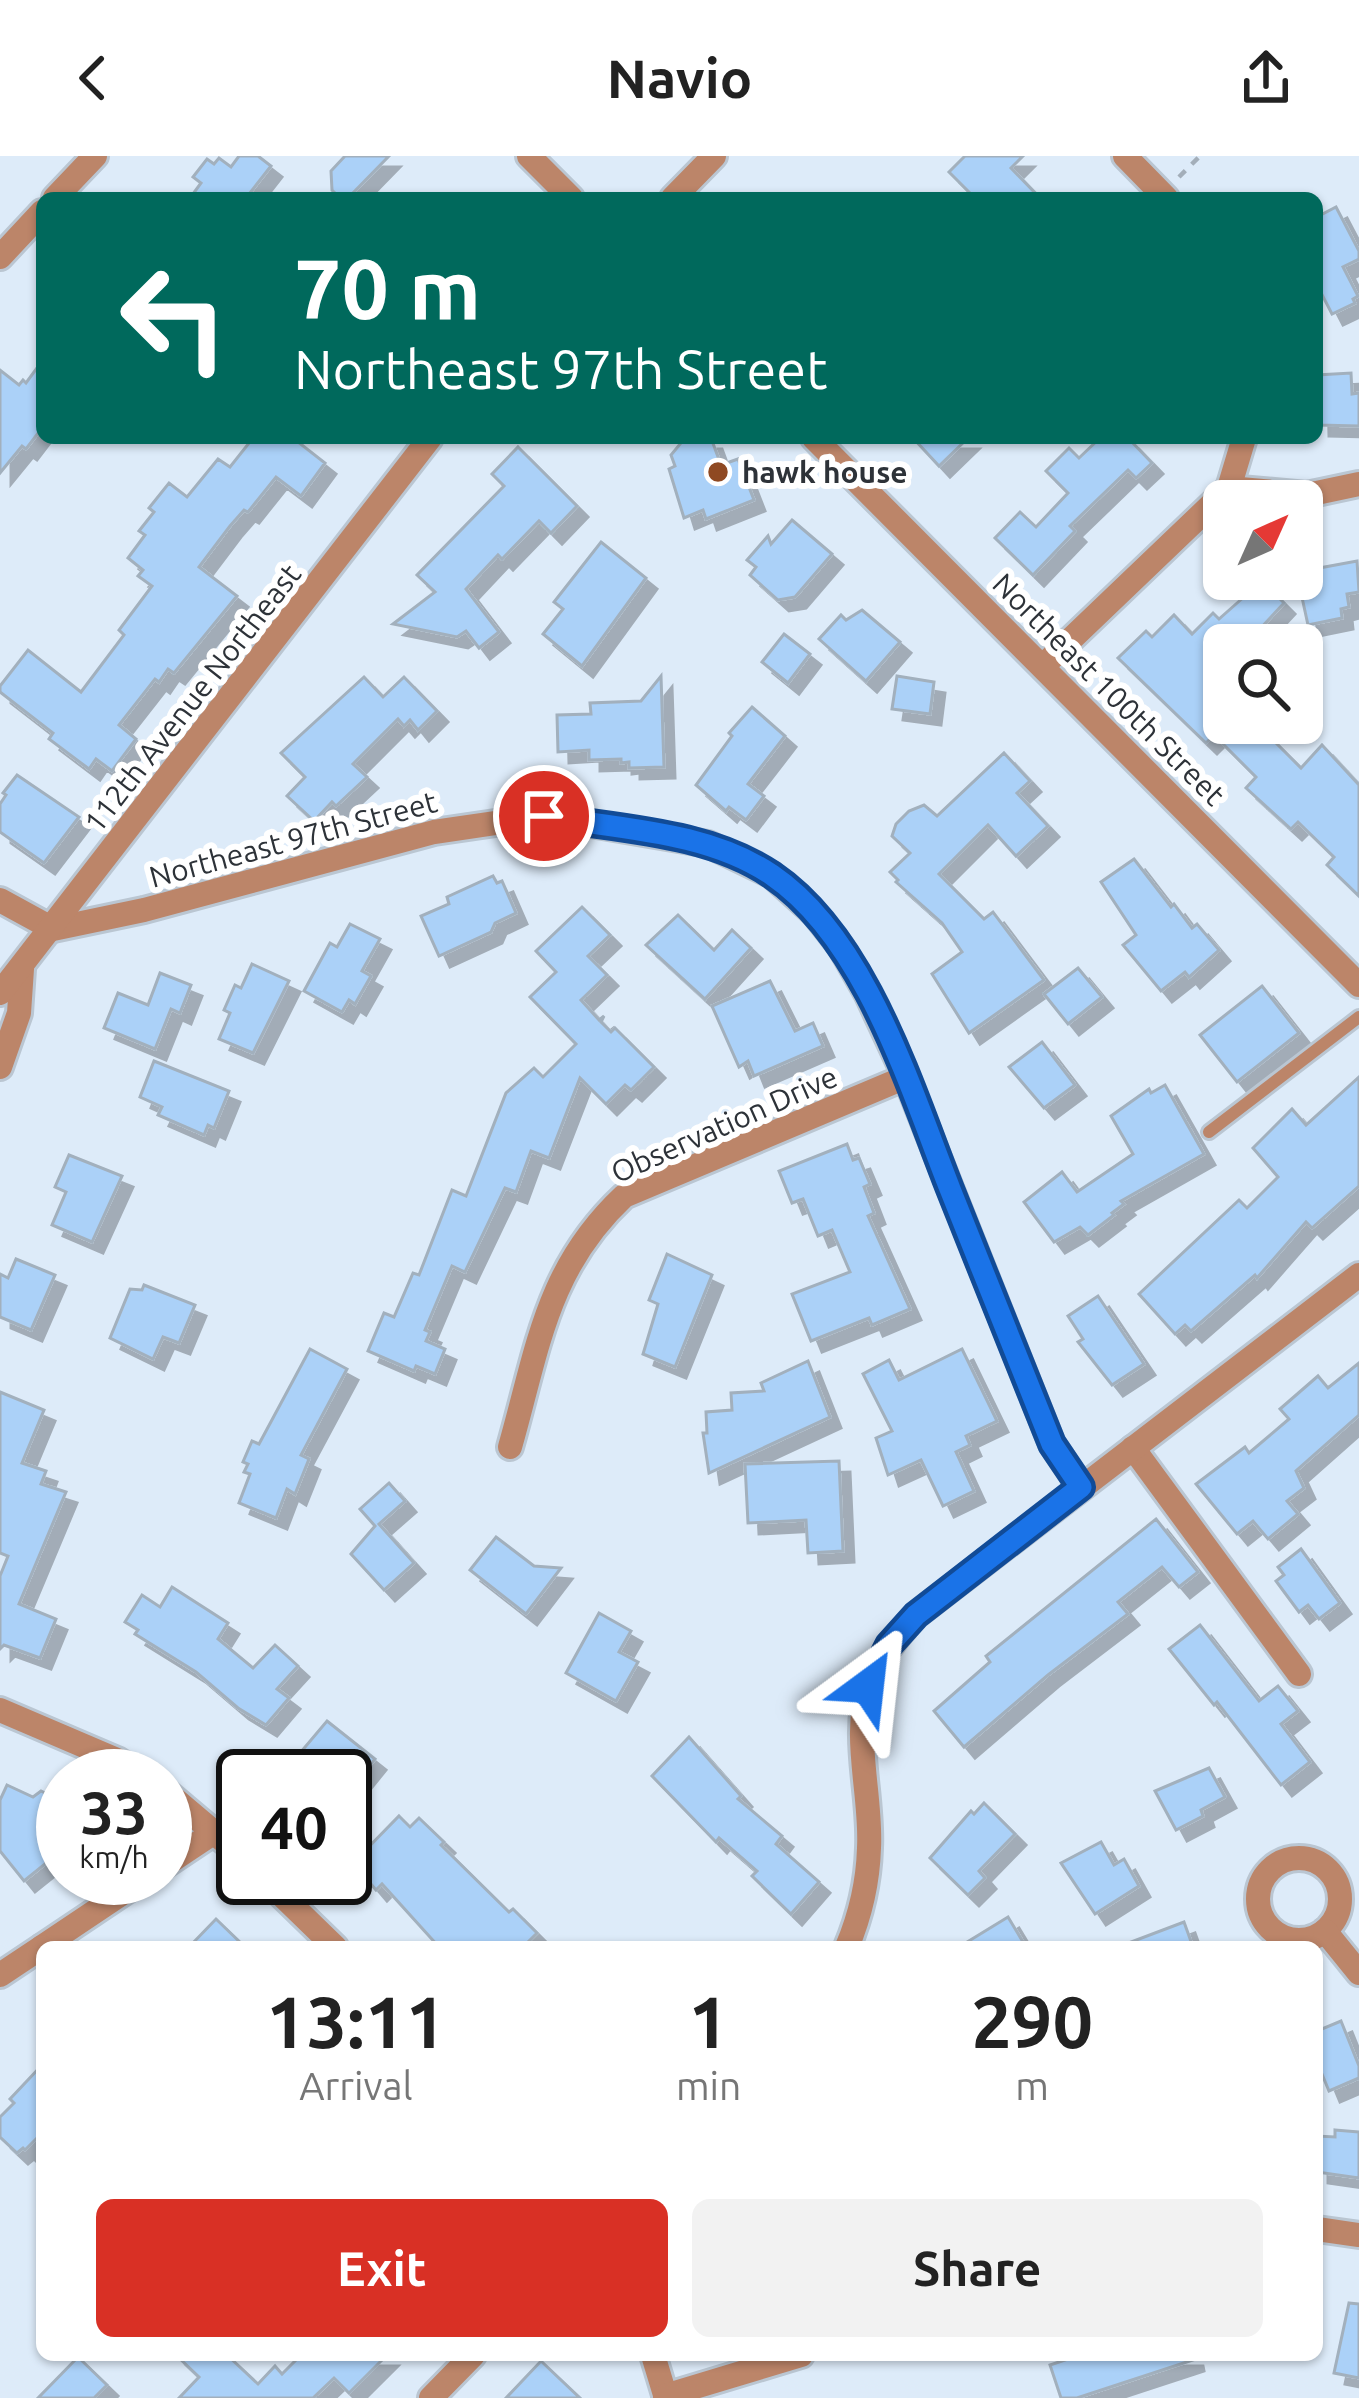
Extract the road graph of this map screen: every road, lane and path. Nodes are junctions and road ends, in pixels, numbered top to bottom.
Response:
1 (95, 156) edge
2 (529, 156) edge
3 (714, 156) edge
4 (1125, 156) edge
5 (62, 192) edge
6 (565, 192) edge
7 (679, 192) edge
8 (1160, 192) edge
9 (36, 218) edge
10 (0, 257) edge
11 (425, 444) edge
12 (820, 444) edge
13 (1242, 444) edge
14 (1231, 480) edge
15 (1359, 484) edge
16 (1323, 492) edge
17 (1203, 513) edge
18 (1043, 664) junction
19 (0, 900) edge
20 (52, 929) junction
21 (22, 969) junction
22 (1359, 985) edge
23 (0, 993) edge
24 (1359, 1017) edge
25 (0, 1067) edge
26 (905, 1077) junction
27 (1209, 1132) dead end
28 (1359, 1275) edge
29 (510, 1447) dead end
30 (1133, 1448) junction
31 (1081, 1487) junction
32 (1299, 1675) dead end
33 (0, 1710) edge
34 (91, 1749) edge
35 (192, 1812) edge
36 (216, 1831) joint
37 (192, 1847) edge
38 (105, 1905) edge
39 (292, 1905) edge
40 (1325, 1931) dead end
41 (51, 1941) edge
42 (329, 1941) edge
43 (849, 1941) edge
44 (36, 1951) edge
45 (1359, 1973) edge
46 (0, 1976) edge
47 (1323, 2230) edge
48 (1359, 2235) edge
49 (467, 2361) edge
50 (655, 2361) edge
51 (782, 2361) edge
52 (666, 2397) edge
53 (431, 2398) edge

1 - 5 street
2 - 6 street
3 - 7 street
4 - 8 street
9 - 10 street
11 - 20 street, 112th Avenue Northeast
12 - 18 street, Northeast 100th Street
13 - 14 street
15 - 16 street
17 - 18 street
18 - 22 street, Northeast 100th Street
19 - 20 street
20 - 21 street, 112th Avenue Northeast
20 - 26 street, Northeast 97th Street
21 - 23 street, 112th Avenue Northeast
21 - 25 street
24 - 27 lane
26 - 29 street, Observation Drive
26 - 31 street, Northeast 97th Street
28 - 30 street
30 - 31 street
30 - 32 street
31 - 43 street
33 - 34 street
35 - 36 street
36 - 37 street
38 - 41 street
39 - 42 street
40 - 45 street
44 - 46 street
47 - 48 street
49 - 53 street
50 - 52 street
51 - 52 street

